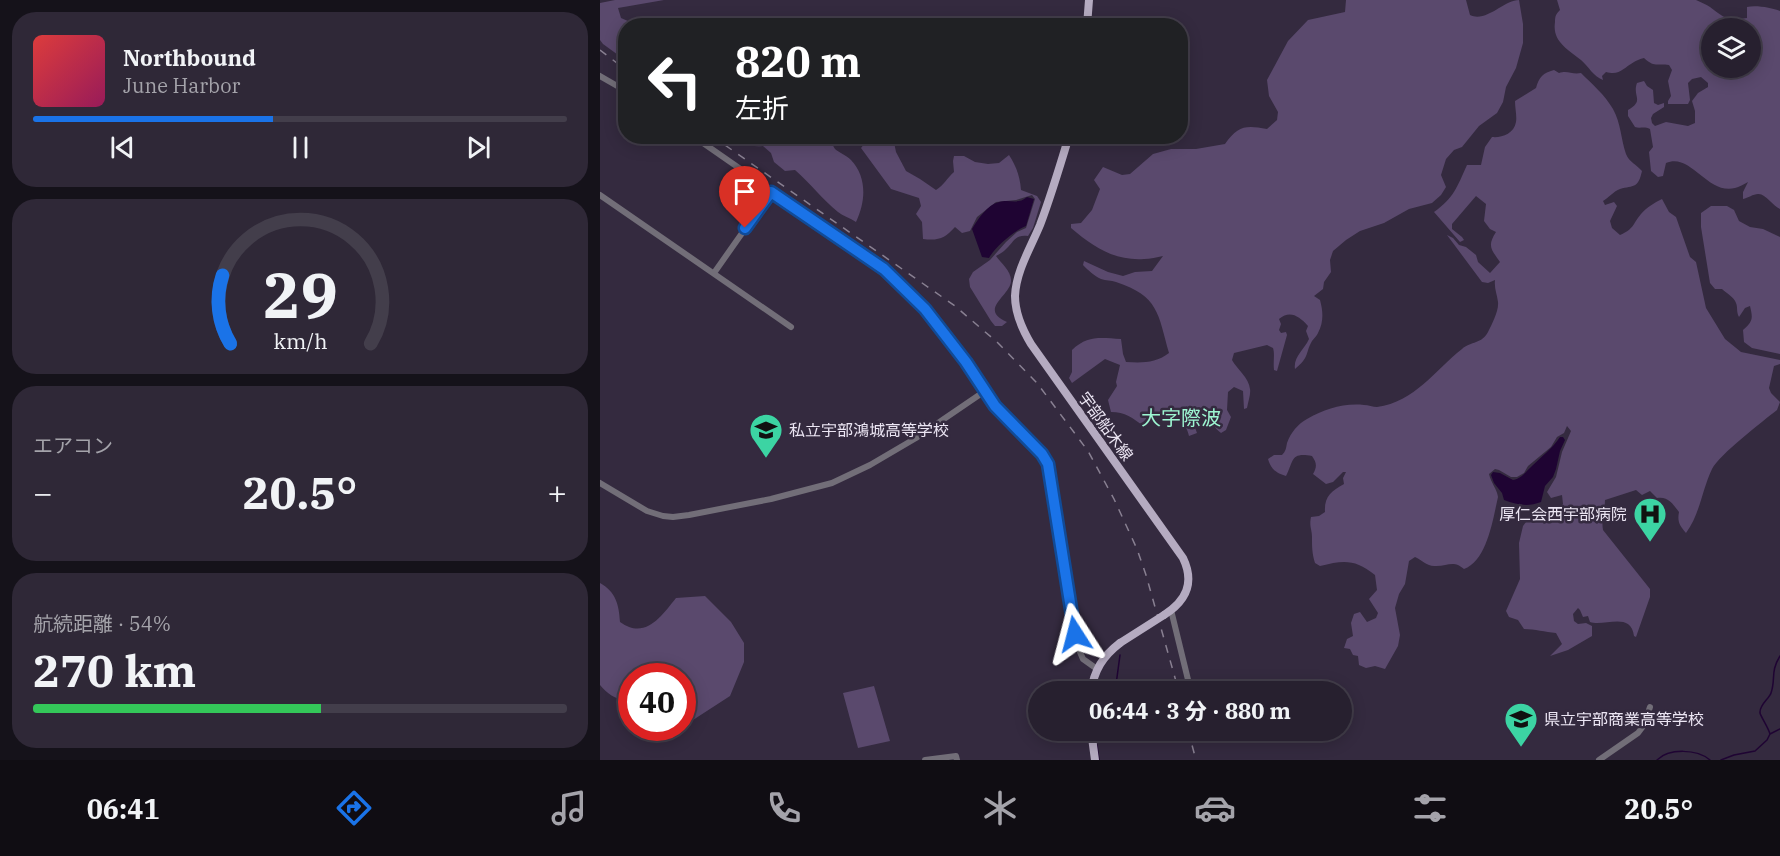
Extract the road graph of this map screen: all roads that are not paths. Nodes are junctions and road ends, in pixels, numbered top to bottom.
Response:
1 (1089, 0) edge
2 (1088, 18) edge
3 (600, 76) edge
4 (618, 86) edge
5 (704, 144) edge
6 (1067, 144) edge
7 (771, 192) junction
8 (600, 195) edge
9 (714, 273) junction
10 (791, 327) dead end
11 (985, 391) junction
12 (600, 483) edge
13 (1172, 610) junction
14 (1097, 669) junction
15 (1094, 681) edge
16 (1188, 681) edge
17 (1650, 707) dead end
18 (1092, 741) edge
19 (925, 760) edge
20 (957, 760) edge
21 (1095, 760) edge
22 (1599, 760) edge

1 - 2 main road
3 - 4 street
5 - 7 street
6 - 13 main road, 宇部船木線
7 - 9 street
7 - 11 street
8 - 9 street
9 - 10 street
11 - 12 street
11 - 14 street
13 - 14 main road, 宇部船木線, bridge
13 - 16 street
14 - 15 main road, 宇部船木線
17 - 22 street
18 - 21 main road
19 - 20 street

